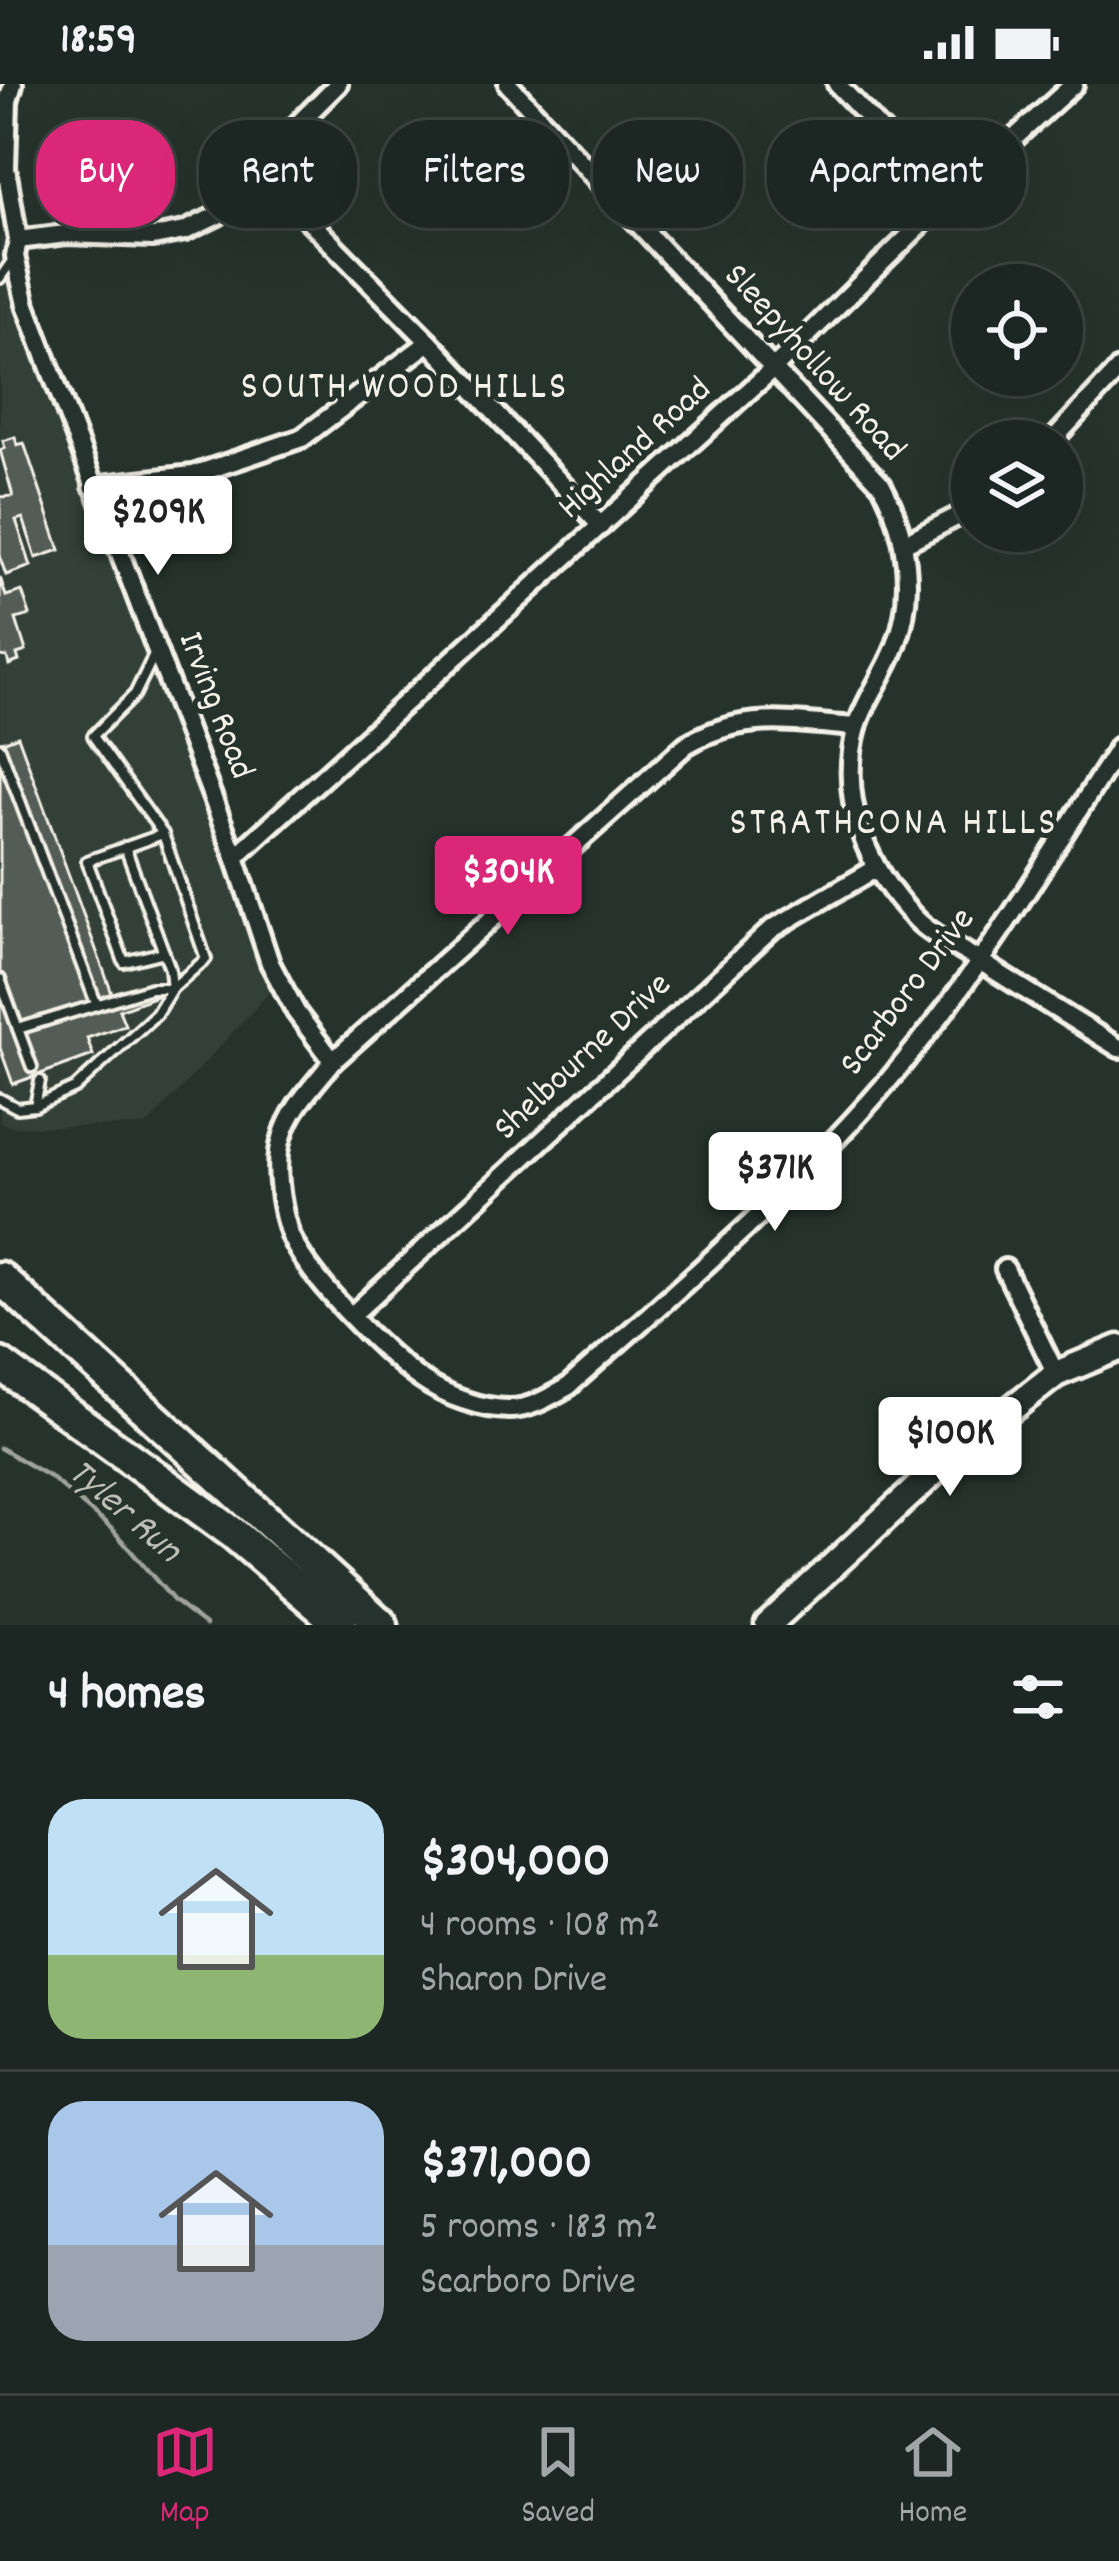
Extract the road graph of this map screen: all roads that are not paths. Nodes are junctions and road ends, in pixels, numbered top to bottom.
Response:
1 (14, 84) edge
2 (338, 84) edge
3 (508, 84) edge
4 (837, 84) edge
5 (1074, 84) edge
6 (302, 120) edge
7 (871, 120) edge
8 (1026, 128) edge
9 (199, 224) edge
10 (316, 228) edge
11 (917, 228) edge
12 (16, 248) junction
13 (0, 278) edge
14 (429, 342) junction
15 (774, 368) junction
16 (1119, 369) edge
17 (1072, 420) edge
18 (93, 486) junction
19 (951, 519) edge
20 (602, 526) junction
21 (905, 543) junction
22 (158, 648) junction
23 (857, 727) junction
24 (1119, 747) edge
25 (0, 748) edge
26 (163, 834) junction
27 (125, 847) junction
28 (235, 857) junction
29 (875, 869) junction
30 (164, 952) junction
31 (980, 961) junction
32 (0, 980) edge
33 (172, 988) junction
34 (96, 1003) junction
35 (18, 1029) junction
36 (1119, 1048) edge
37 (333, 1061) junction
38 (32, 1066) dead end
39 (40, 1081) dead end
40 (0, 1099) edge
41 (35, 1106) junction
42 (1005, 1269) dead end
43 (0, 1278) edge
44 (352, 1315) junction
45 (1119, 1348) edge
46 (0, 1364) edge
47 (1056, 1374) junction
48 (341, 1625) edge
49 (382, 1625) edge
50 (768, 1625) edge

1 - 12 street, Irving Road
2 - 6 street
3 - 15 street, Sleepyhollow Road
4 - 7 street
5 - 8 street, Highland Road
9 - 12 street
10 - 14 street
11 - 15 street, Highland Road
12 - 13 lane
12 - 18 street, Irving Road
14 - 18 street
14 - 20 street
15 - 20 street, Highland Road
15 - 21 street, Sleepyhollow Road
16 - 17 street
18 - 22 street, Irving Road
19 - 21 street
20 - 28 street, Highland Road
21 - 23 street, Sleepyhollow Road
22 - 26 lane
22 - 28 street, Irving Road
23 - 29 street, Sleepyhollow Road
23 - 37 street, Scarboro Drive
24 - 31 street, Scarboro Drive
25 - 34 lane
26 - 27 lane
26 - 33 lane
27 - 30 lane
27 - 30 lane
28 - 37 street, Irving Road
29 - 31 street, Sleepyhollow Road
29 - 44 street, Shelbourne Drive
30 - 33 lane
31 - 36 street, Sleepyhollow Road
31 - 44 street, Scarboro Drive
32 - 35 lane
33 - 34 lane
33 - 41 lane
34 - 35 lane
35 - 38 lane
37 - 44 street, Scarboro Drive
39 - 41 lane
40 - 41 lane
42 - 47 street
43 - 49 highway
45 - 47 street
46 - 48 highway
47 - 50 street

